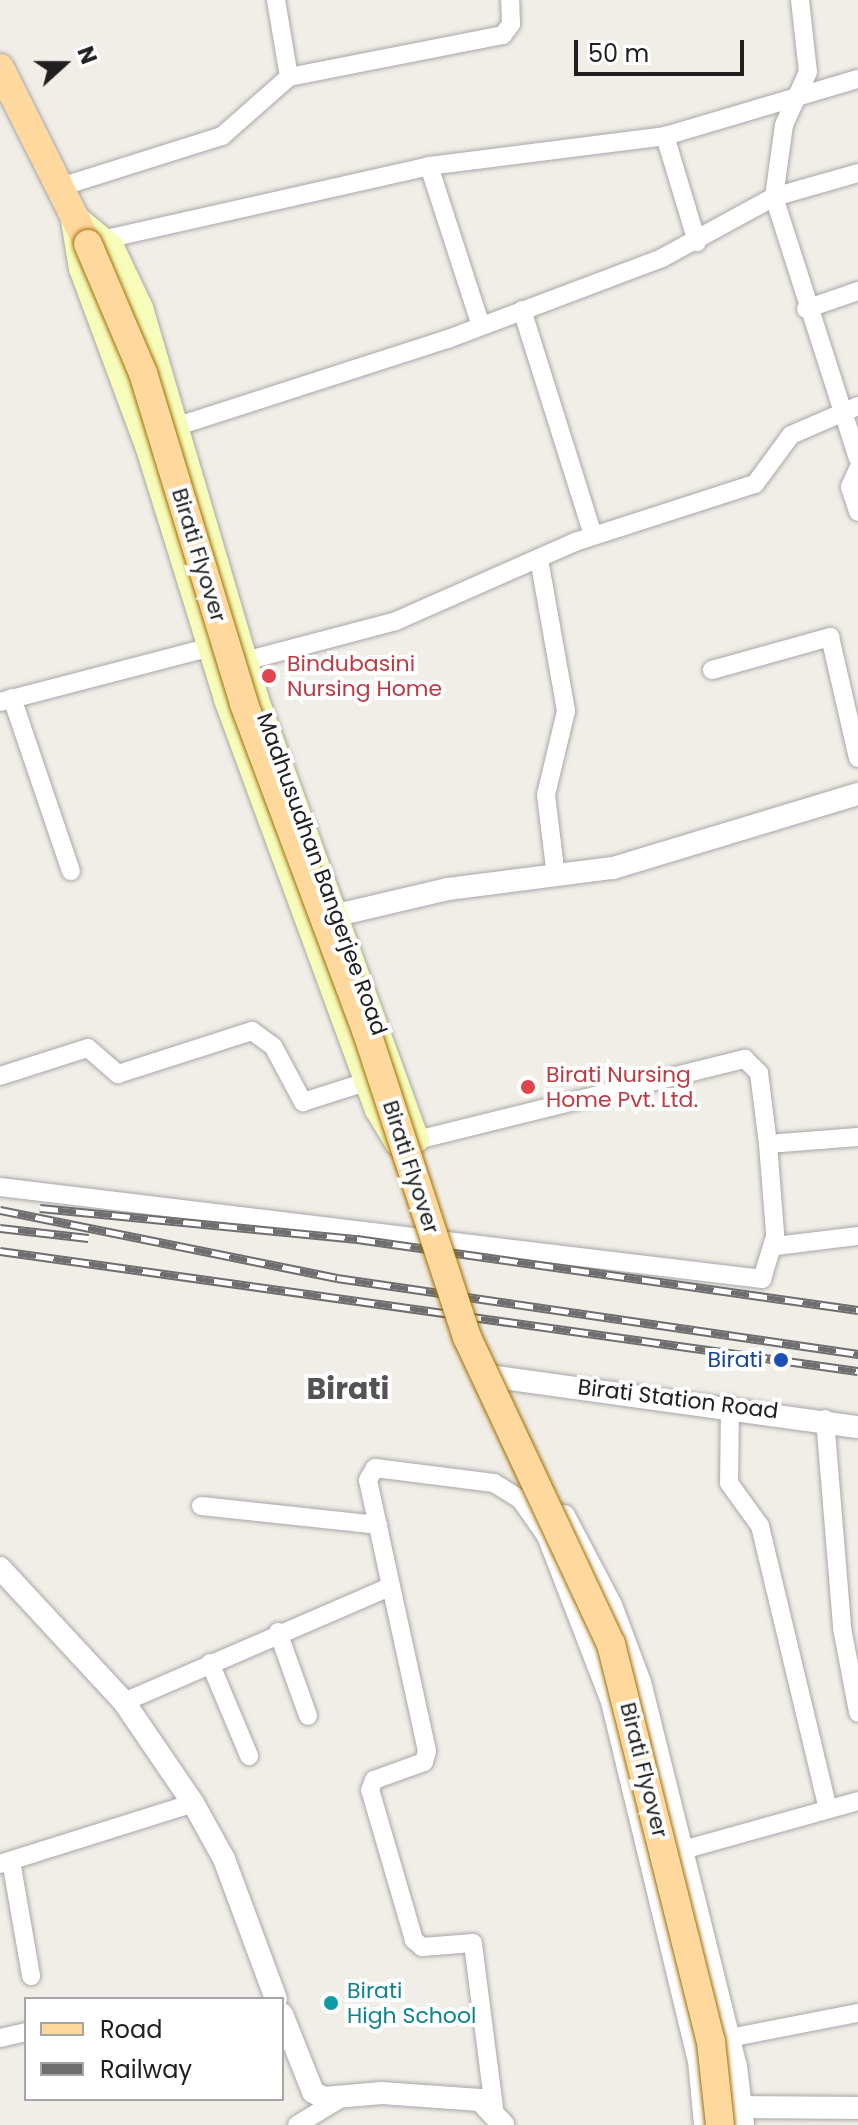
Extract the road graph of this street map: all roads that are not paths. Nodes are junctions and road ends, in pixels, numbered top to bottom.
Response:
1 (276, 0) edge
2 (510, 0) edge
3 (800, 0) edge
4 (289, 77) junction
5 (3, 79) edge
6 (858, 79) edge
7 (798, 97) junction
8 (665, 136) junction
9 (429, 166) junction
10 (858, 173) edge
11 (57, 188) junction
12 (774, 197) junction
13 (72, 214) junction
14 (97, 241) junction
15 (697, 242) junction
16 (858, 291) edge
17 (806, 309) junction
18 (522, 310) junction
19 (481, 326) junction
20 (858, 406) edge
21 (839, 414) junction
22 (178, 426) junction
23 (858, 458) edge
24 (858, 469) edge
25 (858, 512) edge
26 (593, 535) junction
27 (539, 559) junction
28 (210, 648) junction
29 (241, 650) junction
30 (712, 670) dead end
31 (6, 700) edge
32 (858, 758) edge
33 (858, 794) edge
34 (71, 871) dead end
35 (556, 876) junction
36 (337, 915) junction
37 (0, 1076) edge
38 (366, 1082) junction
39 (858, 1137) edge
40 (417, 1140) junction
41 (768, 1144) junction
42 (0, 1187) edge
43 (858, 1236) edge
44 (449, 1241) junction
45 (773, 1242) junction
46 (496, 1377) junction
47 (730, 1405) junction
48 (825, 1419) junction
49 (858, 1427) edge
50 (201, 1506) dead end
51 (378, 1525) junction
52 (0, 1568) edge
53 (390, 1587) junction
54 (278, 1632) junction
55 (210, 1663) junction
56 (124, 1702) junction
57 (858, 1711) edge
58 (308, 1716) dead end
59 (249, 1756) dead end
60 (858, 1801) edge
61 (193, 1803) junction
62 (828, 1809) junction
63 (683, 1850) junction
64 (6, 1862) edge
65 (31, 1976) dead end
66 (275, 1997) edge
67 (858, 2013) edge
68 (284, 2021) edge
69 (24, 2032) edge
70 (0, 2038) edge
71 (729, 2038) junction
72 (338, 2100) junction
73 (858, 2108) edge
74 (498, 2116) edge
75 (743, 2116) edge
76 (297, 2125) edge
77 (703, 2125) edge
78 (720, 2125) edge

1 - 4 street
2 - 4 street
3 - 7 street
4 - 11 street
5 - 11 main road, Madhusudhan Bangerjee Road
6 - 7 street
7 - 8 street
7 - 12 street
8 - 9 street
8 - 15 street
9 - 14 street
9 - 19 street
10 - 12 street
11 - 13 main road, Madhusudhan Bangerjee Road
12 - 15 street
12 - 17 street
13 - 14 main road, Birati Flyover
13 - 28 main road, Madhusudhan Bangerjee Road
14 - 22 main road, Madhusudhan Bangerjee Road
14 - 78 main road, Birati Flyover, bridge
15 - 18 street
16 - 17 street
17 - 21 street
18 - 19 street
18 - 26 street
19 - 22 street
20 - 21 street
21 - 23 street
21 - 26 street
22 - 29 main road, Madhusudhan Bangerjee Road
24 - 25 street
26 - 27 street
27 - 29 street
27 - 35 street
28 - 29 street
28 - 31 street
28 - 38 main road, Madhusudhan Bangerjee Road
29 - 36 main road, Madhusudhan Bangerjee Road
30 - 32 street
31 - 34 street
33 - 35 street
35 - 36 street
36 - 40 main road, Madhusudhan Bangerjee Road
37 - 38 street
38 - 40 main road, Madhusudhan Bangerjee Road
39 - 41 street
40 - 41 street
40 - 44 street
41 - 45 street
42 - 44 street
43 - 45 street
44 - 45 street
44 - 46 street
46 - 47 street, Birati Station Road
46 - 63 street
47 - 48 street, Birati Station Road
47 - 62 street
48 - 49 street, Birati Station Road
48 - 57 street
50 - 51 street
51 - 53 street
51 - 77 street
52 - 56 street
53 - 54 street
53 - 74 street
54 - 55 street
54 - 58 street
55 - 56 street
55 - 59 street
56 - 61 street
60 - 62 street
61 - 64 street
61 - 66 street
62 - 63 street
63 - 71 street
64 - 65 street
67 - 71 street
68 - 72 street
69 - 70 street
71 - 75 street
72 - 74 street
72 - 76 street
73 - 75 street

